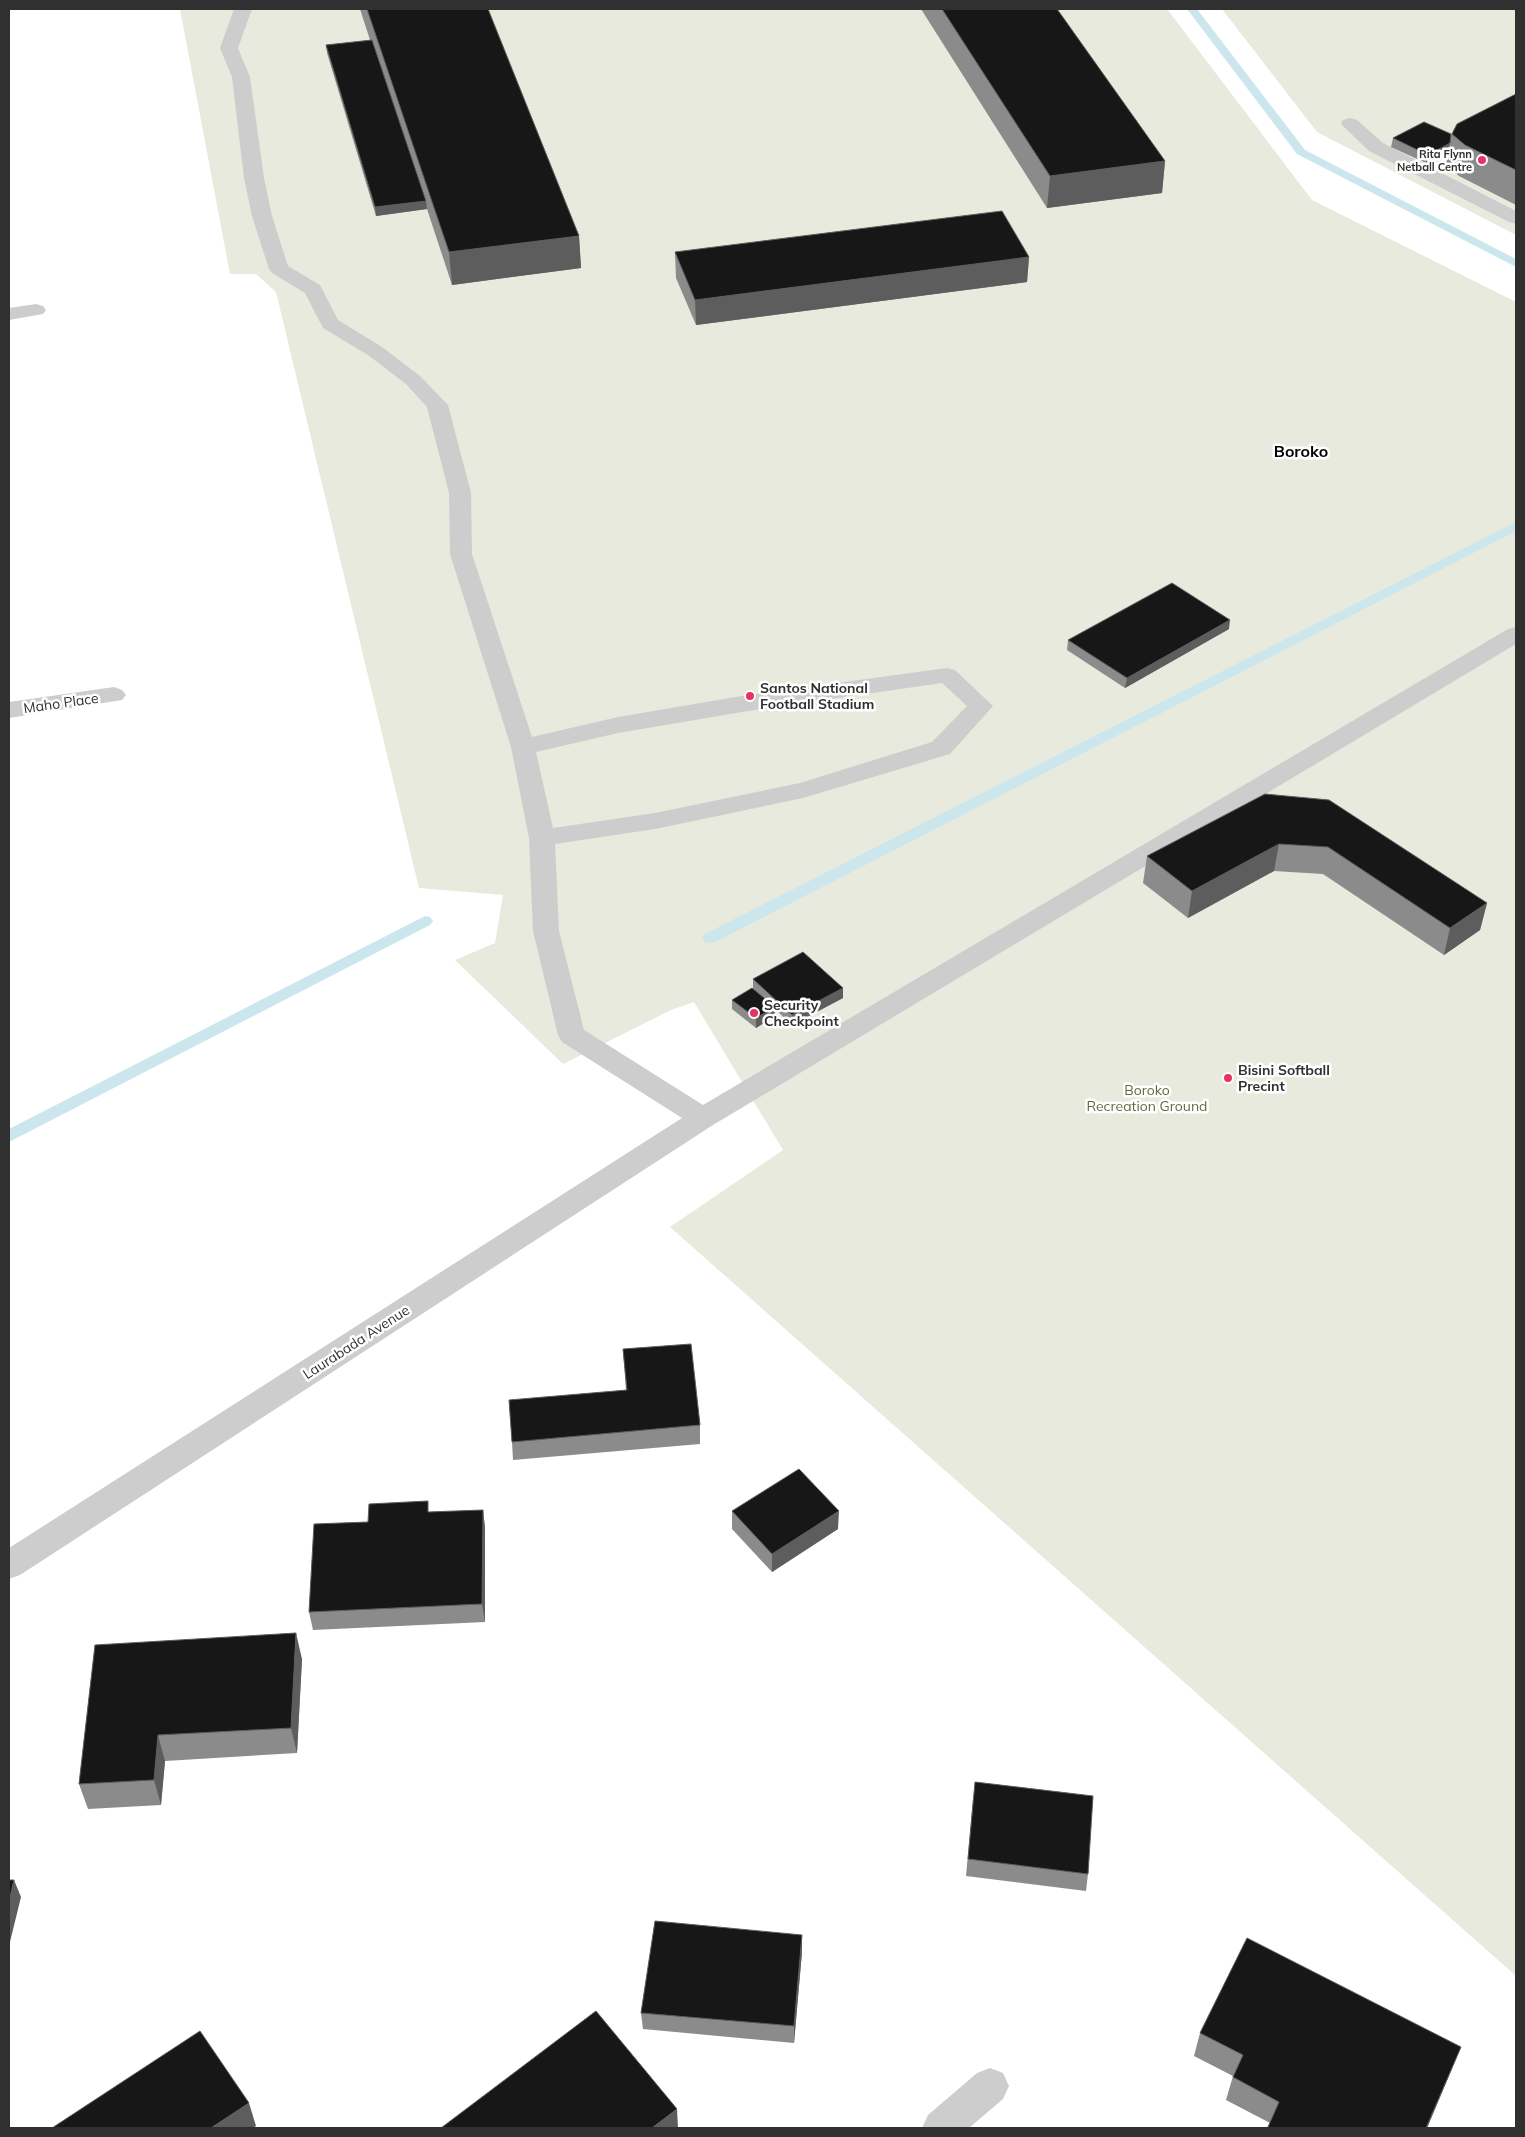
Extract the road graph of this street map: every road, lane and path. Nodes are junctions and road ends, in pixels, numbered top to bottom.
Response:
1 (244, 9) edge
2 (1350, 124) dead end
3 (1516, 218) edge
4 (36, 310) dead end
5 (9, 314) edge
6 (1516, 634) edge
7 (114, 695) dead end
8 (9, 710) edge
9 (523, 747) junction
10 (542, 838) junction
11 (703, 1118) junction
12 (9, 1565) edge
13 (990, 2086) dead end
14 (941, 2128) edge

1 - 9 street
2 - 3 street
4 - 5 street
6 - 11 street, Laurabada Avenue
7 - 8 street, Maho Place
9 - 10 street
9 - 10 street
10 - 11 street
11 - 12 street, Laurabada Avenue
13 - 14 street

